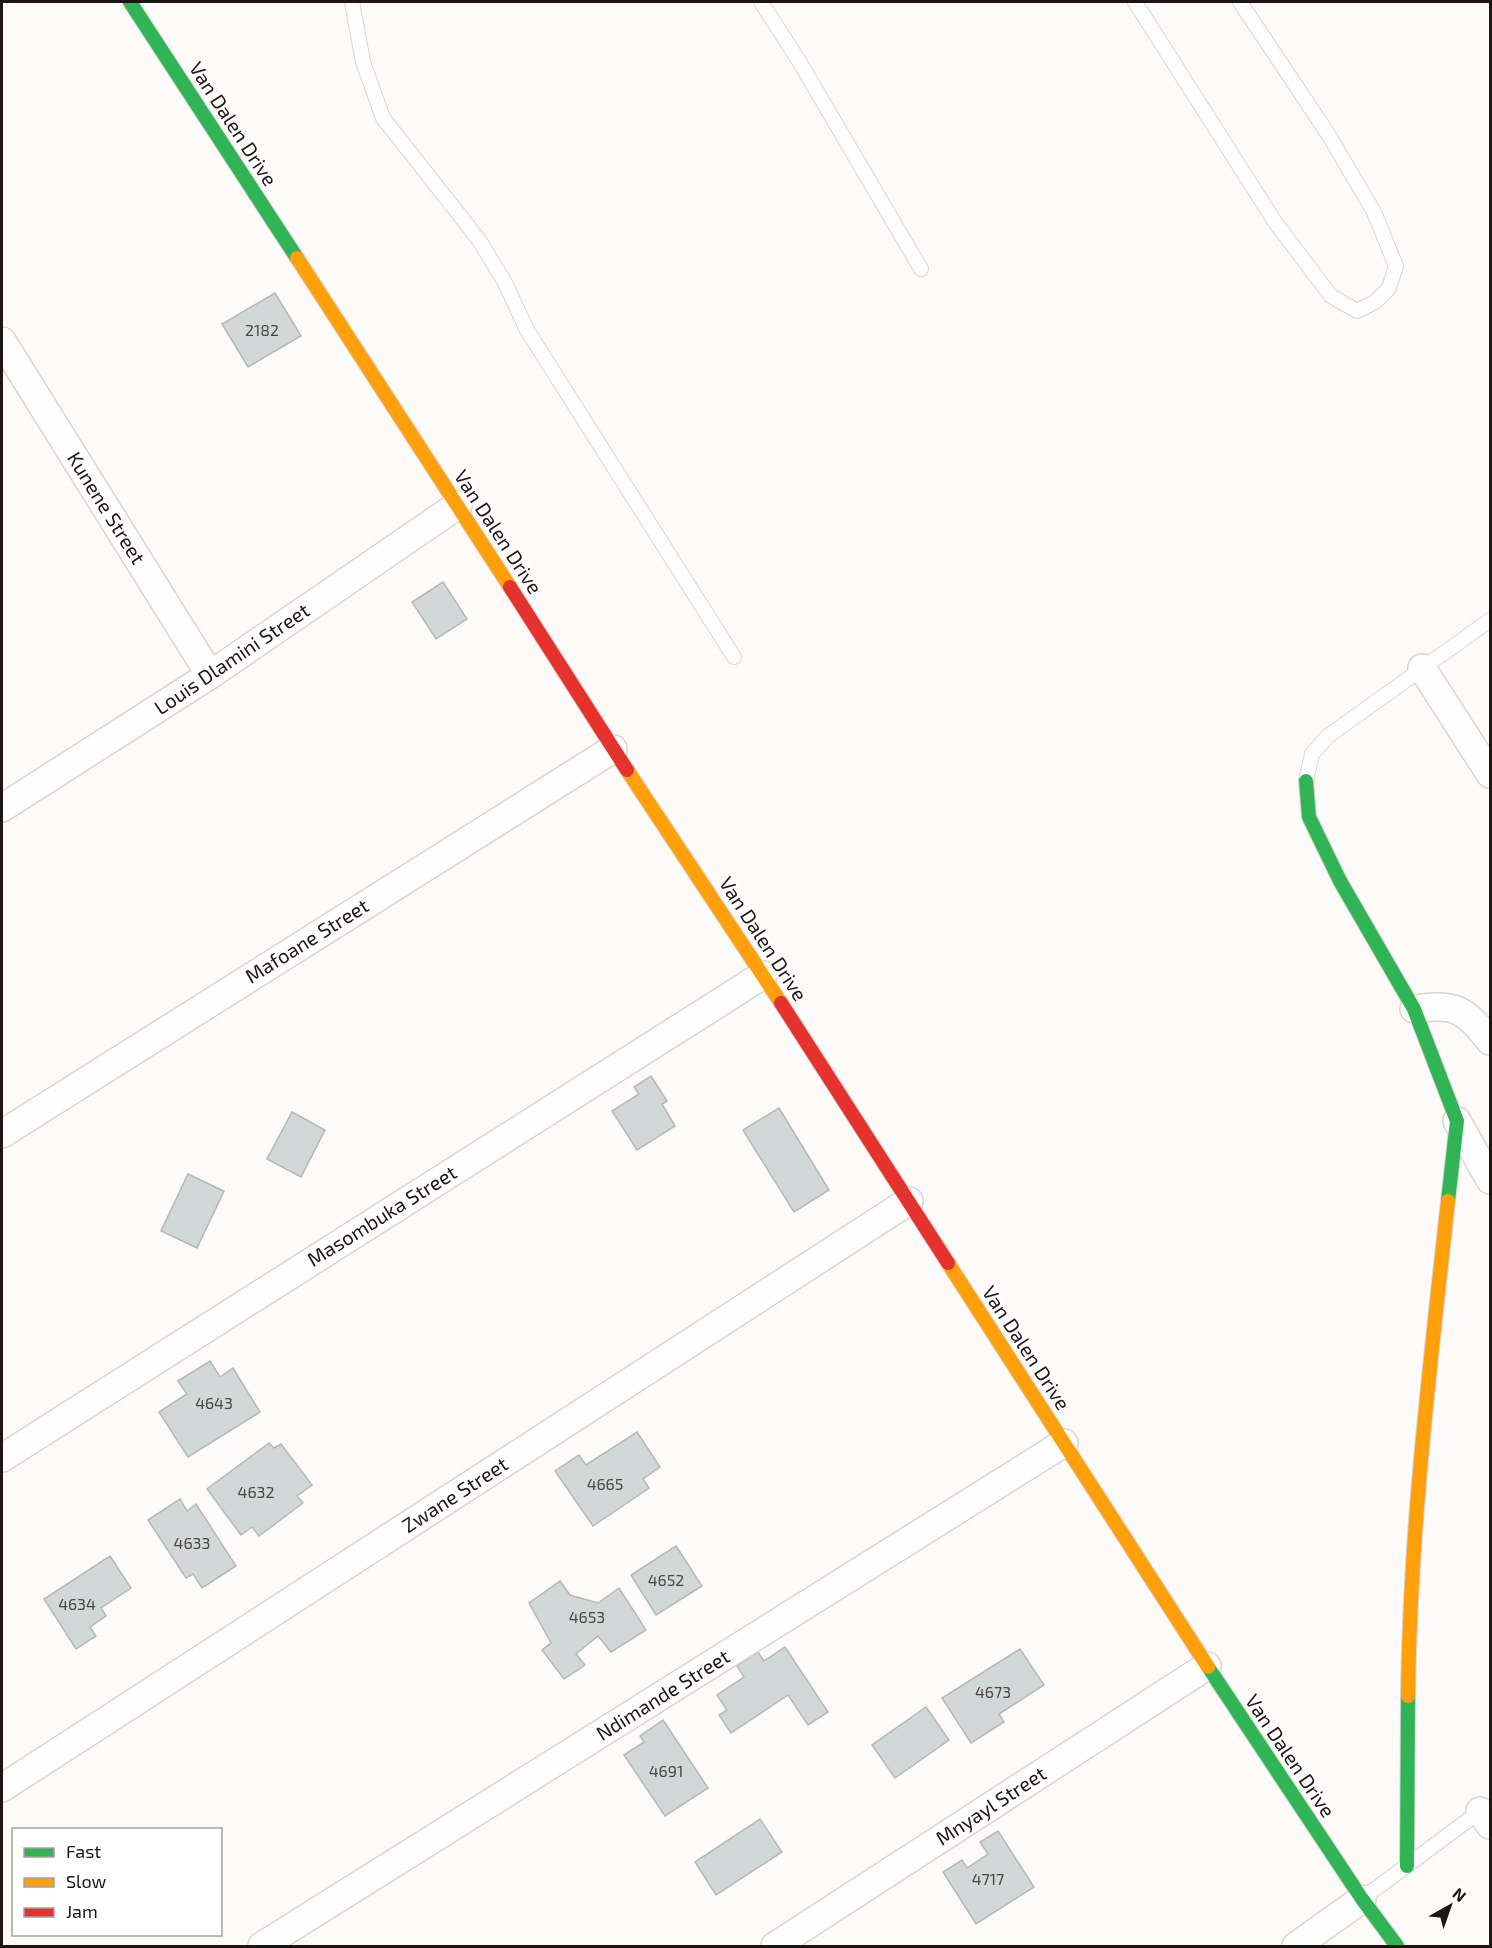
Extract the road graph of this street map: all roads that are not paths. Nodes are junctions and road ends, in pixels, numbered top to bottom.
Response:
1 (130, 2) edge
2 (352, 2) edge
3 (761, 2) edge
4 (1135, 2) edge
5 (1240, 2) edge
6 (921, 269) dead end
7 (2, 342) edge
8 (458, 505) junction
9 (1491, 620) edge
10 (734, 657) dead end
11 (1422, 668) junction
12 (210, 675) junction
13 (613, 749) junction
14 (1491, 774) edge
15 (1306, 781) joint
16 (2, 808) edge
17 (763, 975) junction
18 (1414, 1009) junction
19 (1491, 1041) edge
20 (1457, 1121) junction
21 (2, 1134) edge
22 (1491, 1180) edge
23 (909, 1201) junction
24 (1064, 1443) junction
25 (2, 1458) edge
26 (1207, 1666) junction
27 (2, 1788) edge
28 (1487, 1813) edge
29 (1407, 1866) junction
30 (1362, 1899) junction
31 (262, 1947) edge
32 (775, 1947) edge
33 (1296, 1947) edge
34 (1397, 1947) edge

1 - 8 street, Van Dalen Drive
2 - 10 lane
3 - 6 lane
4 - 5 lane
7 - 12 street, Kunene Street
8 - 12 street, Louis Dlamini Street
8 - 13 street, Van Dalen Drive
9 - 11 lane
11 - 14 street
11 - 15 lane
12 - 16 street, Louis Dlamini Street
13 - 17 street, Van Dalen Drive
13 - 21 street, Mafoane Street
15 - 18 street
17 - 23 street, Van Dalen Drive
17 - 25 street, Masombuka Street
18 - 19 street
18 - 20 street
20 - 22 street
20 - 29 street
23 - 24 street, Van Dalen Drive
23 - 27 street, Zwane Street
24 - 26 street, Van Dalen Drive
24 - 31 street, Ndimande Street
26 - 30 street, Van Dalen Drive
26 - 32 street, Mnyayl Street
28 - 29 lane
29 - 30 lane
30 - 33 street
30 - 34 street, Van Dalen Drive

